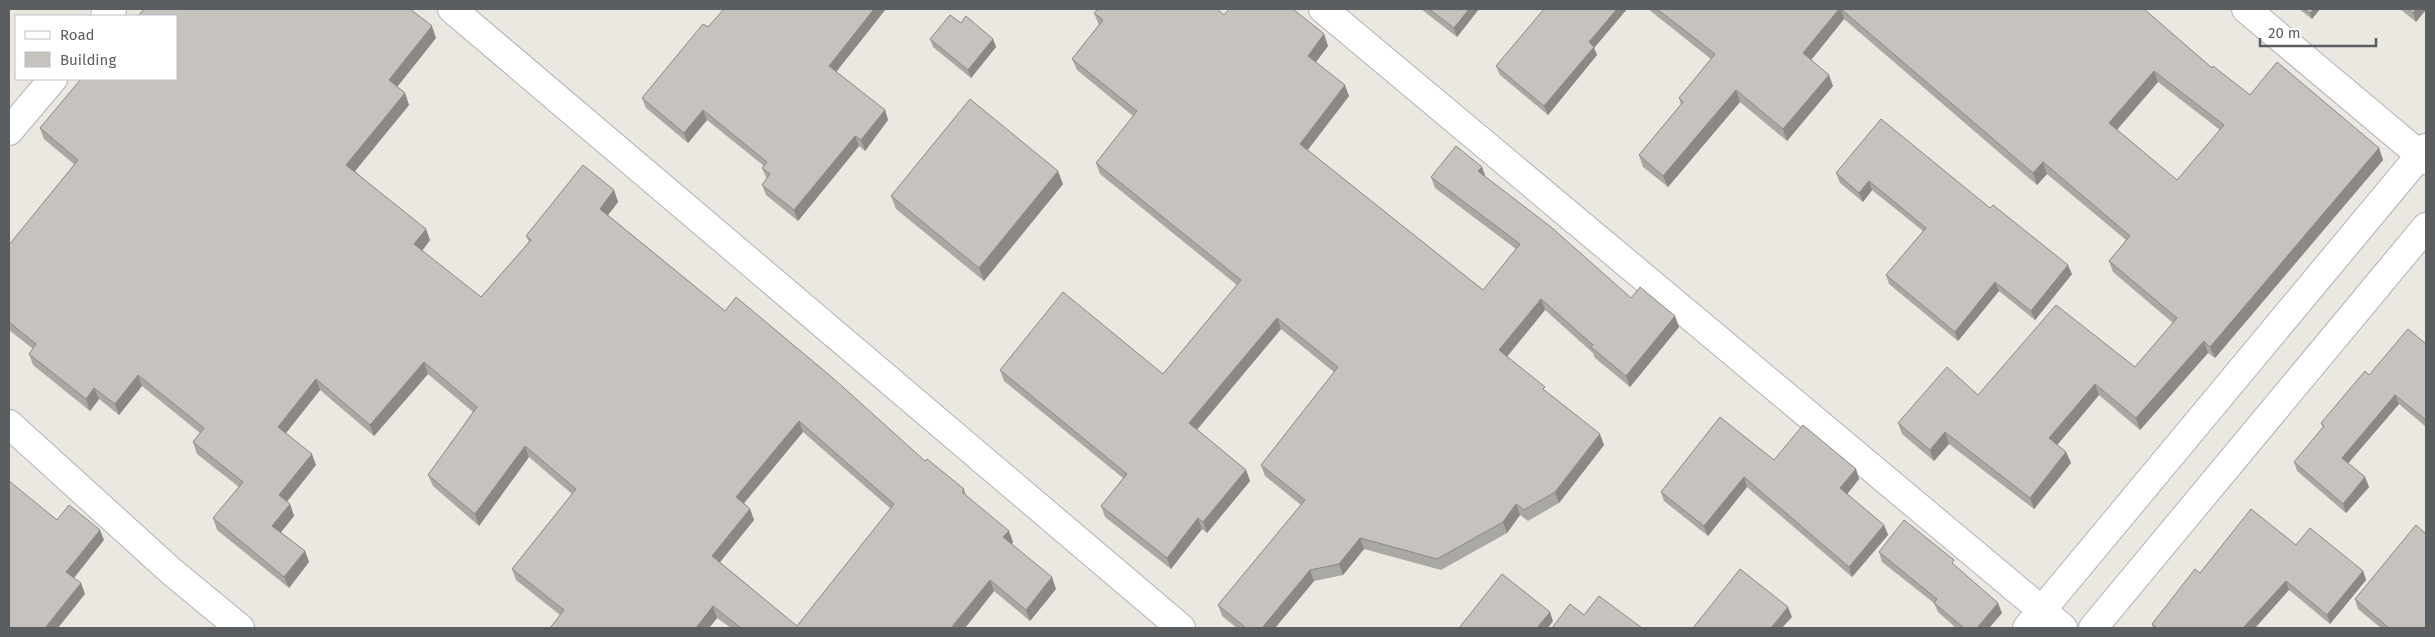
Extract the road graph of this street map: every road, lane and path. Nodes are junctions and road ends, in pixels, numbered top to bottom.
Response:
1 (452, 9) edge
2 (1323, 9) edge
3 (2246, 9) edge
4 (51, 80) edge
5 (9, 131) edge
6 (2424, 154) edge
7 (2426, 227) edge
8 (9, 424) edge
9 (2034, 619) edge
10 (240, 628) edge
11 (1181, 628) edge
12 (2063, 628) edge
13 (2093, 628) edge

1 - 11 street
2 - 9 street
3 - 6 street
4 - 5 street
6 - 9 street
7 - 13 street
8 - 10 street
9 - 12 street

